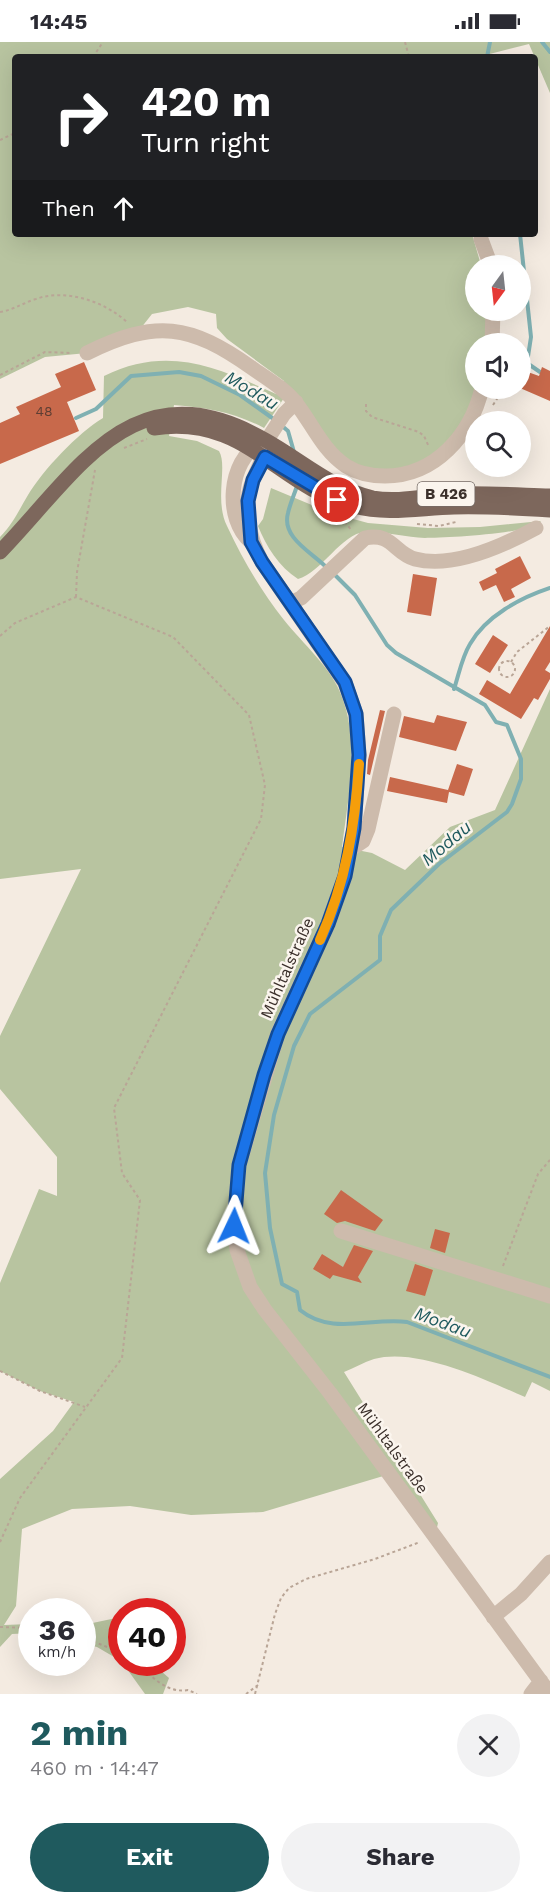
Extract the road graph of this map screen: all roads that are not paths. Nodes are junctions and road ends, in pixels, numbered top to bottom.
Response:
1 (482, 239) dead end
2 (487, 255) edge
3 (87, 353) road end
4 (480, 399) edge
5 (296, 402) junction
6 (270, 436) junction
7 (252, 448) junction
8 (97, 456) junction
9 (265, 457) junction
10 (550, 496) edge
11 (550, 510) edge
12 (536, 528) dead end
13 (251, 542) junction
14 (0, 552) edge
15 (296, 601) junction
16 (394, 714) dead end
17 (351, 849) junction
18 (341, 1231) dead end
19 (550, 1296) edge
20 (550, 1562) edge
21 (493, 1617) junction
22 (546, 1688) edge
23 (531, 1694) edge

1 - 2 street
3 - 5 street
4 - 5 street
5 - 6 street
6 - 7 street
6 - 8 main road, B 426
6 - 9 street, Mühltalstraße
6 - 10 main road, B 426
7 - 8 main road, B 426
7 - 9 main road, B 426
7 - 13 street
8 - 14 main road, B 426
9 - 11 main road, B 426
9 - 13 street, Mühltalstraße
12 - 15 street
13 - 15 street, Mühltalstraße
15 - 17 street, Mühltalstraße
16 - 17 street
17 - 21 street, Mühltalstraße
18 - 19 street
20 - 21 street
21 - 22 street, Mühltalstraße
22 - 23 street

